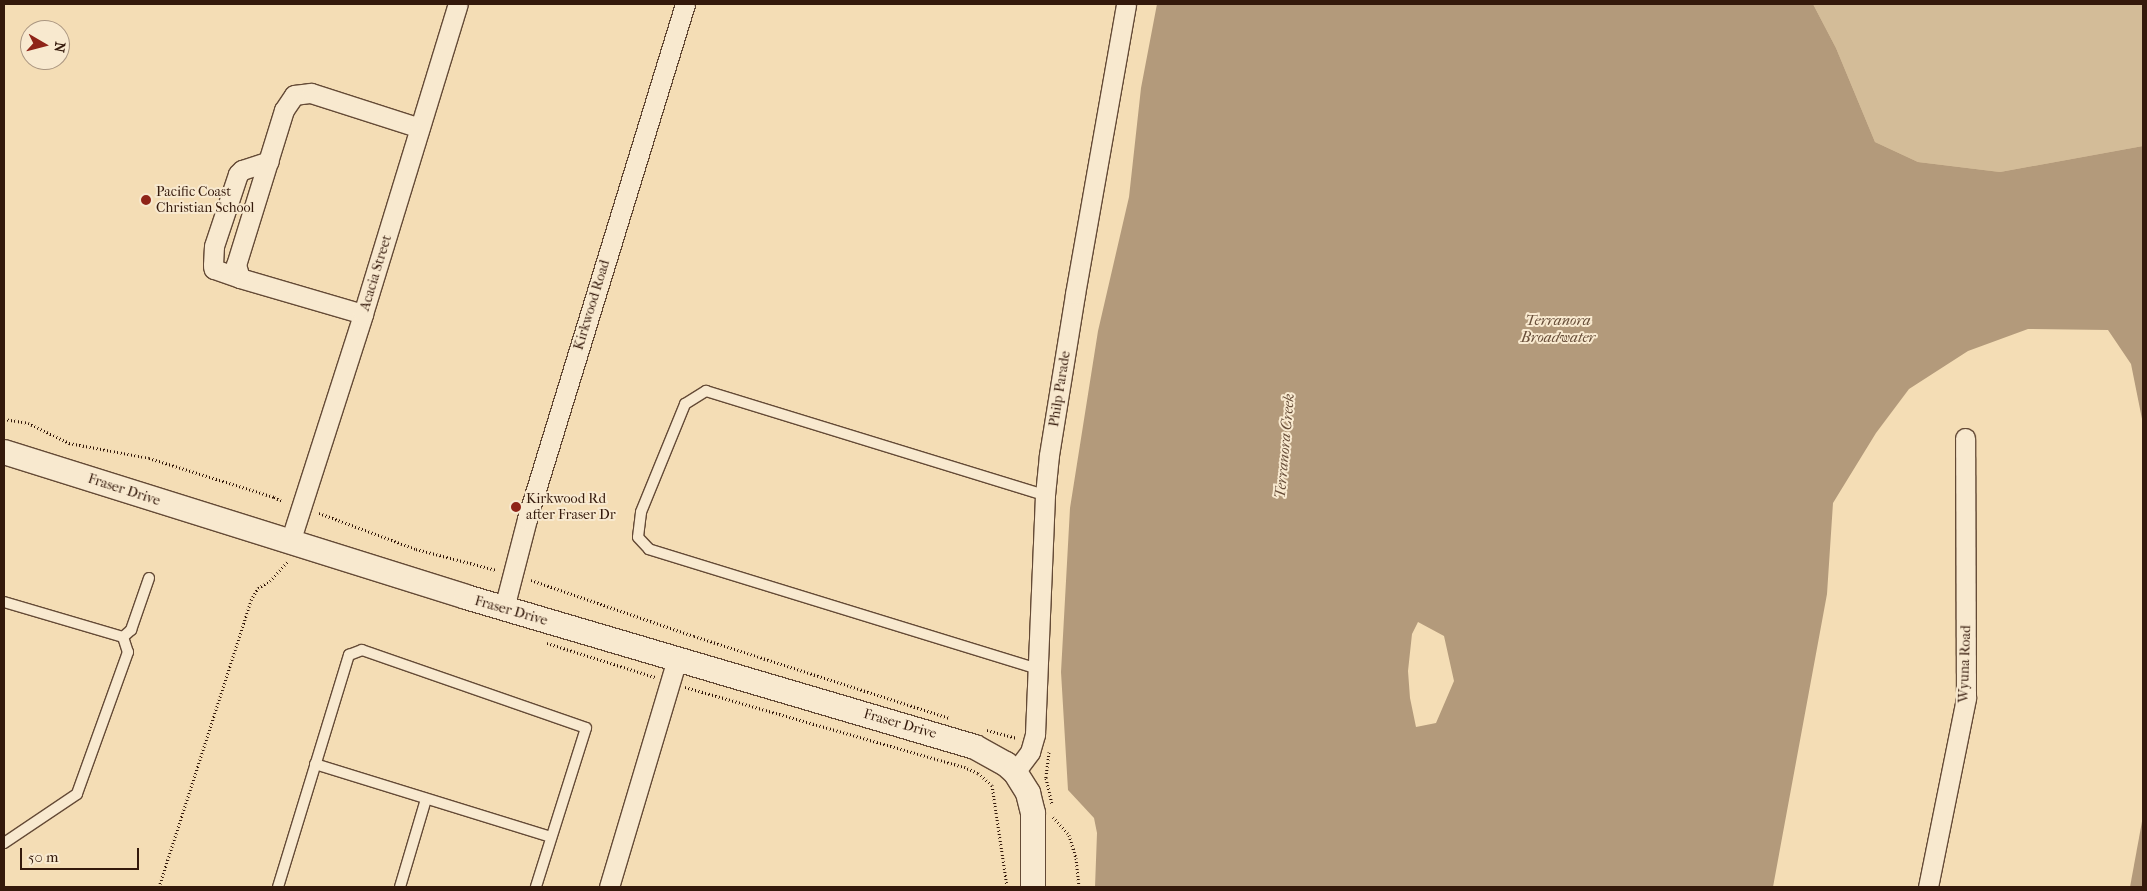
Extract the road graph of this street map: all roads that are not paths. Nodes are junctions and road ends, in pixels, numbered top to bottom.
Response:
1 (458, 4) edge
2 (685, 4) edge
3 (1126, 4) edge
4 (420, 128) junction
5 (269, 160) junction
6 (240, 278) junction
7 (363, 314) junction
8 (1965, 438) dead end
9 (4, 452) edge
10 (1045, 495) junction
11 (290, 542) junction
12 (149, 578) dead end
13 (4, 602) edge
14 (504, 608) junction
15 (123, 637) junction
16 (677, 659) junction
17 (1038, 669) junction
18 (316, 764) junction
19 (1015, 772) junction
20 (426, 799) junction
21 (551, 837) junction
22 (4, 844) edge
23 (278, 887) edge
24 (400, 887) edge
25 (536, 887) edge
26 (609, 887) edge
27 (1033, 887) edge
28 (1928, 887) edge

1 - 4 street, Acacia Street
2 - 14 street, Kirkwood Road
3 - 10 street, Philp Parade
4 - 5 street
4 - 7 street, Acacia Street
5 - 6 street
5 - 6 street
6 - 7 street
7 - 11 street, Acacia Street
8 - 28 street, Wyuna Road
9 - 11 street, Fraser Drive
10 - 17 street, Philp Parade
10 - 17 lane
11 - 14 street, Fraser Drive
12 - 15 lane
13 - 15 lane
14 - 16 street, Fraser Drive
15 - 22 lane
16 - 19 street, Fraser Drive
16 - 26 street
17 - 19 street, Philp Parade
18 - 20 lane
18 - 21 lane
18 - 23 lane
19 - 27 street
20 - 21 lane
20 - 24 lane
21 - 25 lane

